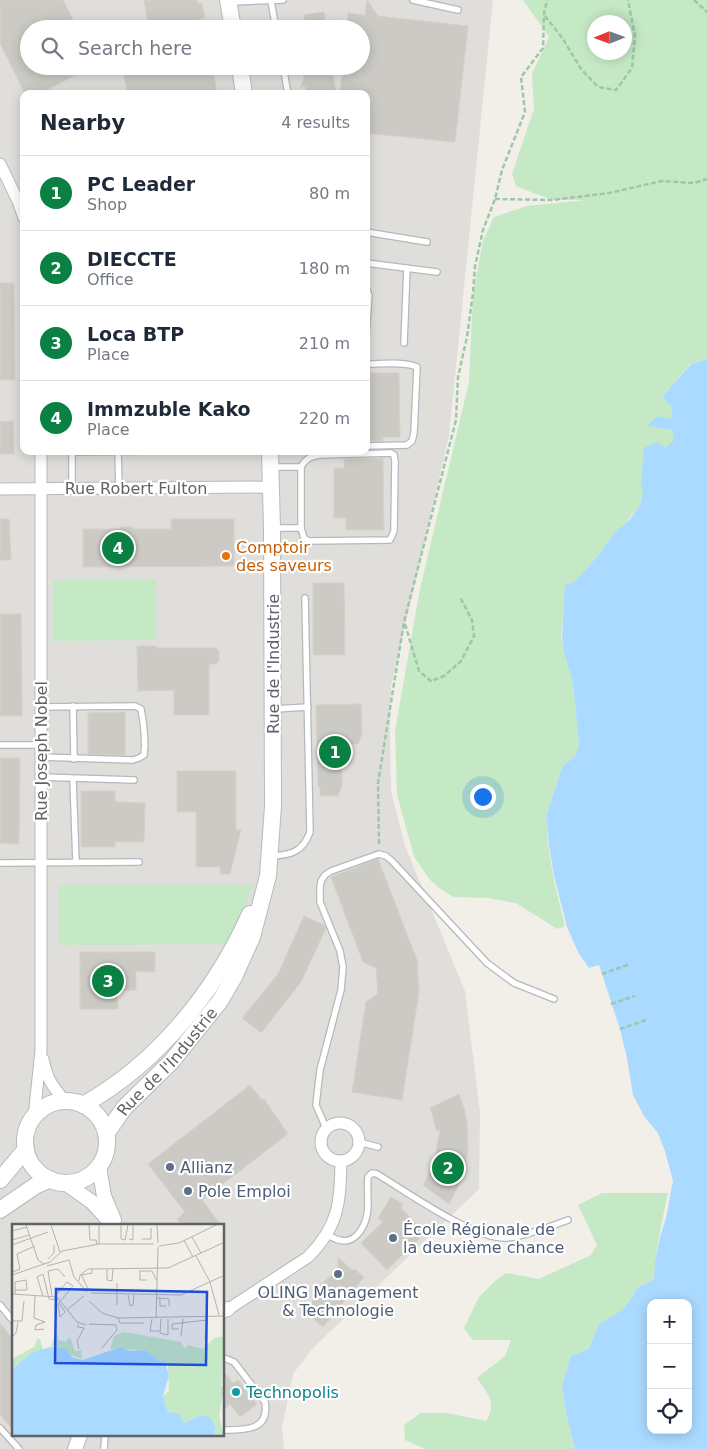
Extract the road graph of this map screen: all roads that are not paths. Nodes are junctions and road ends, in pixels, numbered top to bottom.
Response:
1 (284, 0) edge
2 (413, 0) edge
3 (229, 1) edge
4 (271, 1) edge
5 (458, 10) dead end
6 (232, 20) edge
7 (274, 20) edge
8 (241, 75) edge
9 (285, 75) edge
10 (243, 90) edge
11 (287, 90) edge
12 (0, 164) edge
13 (20, 207) edge
14 (370, 233) edge
15 (427, 242) dead end
16 (370, 263) edge
17 (407, 268) junction
18 (437, 272) dead end
19 (404, 343) dead end
20 (370, 364) edge
21 (370, 446) edge
22 (370, 454) edge
23 (42, 455) edge
24 (72, 455) edge
25 (118, 455) edge
26 (319, 455) edge
27 (271, 459) edge
28 (301, 467) junction
29 (271, 487) junction
30 (72, 488) junction
31 (119, 488) junction
32 (0, 489) edge
33 (41, 489) junction
34 (272, 528) junction
35 (301, 528) junction
36 (306, 598) dead end
37 (74, 706) junction
38 (41, 707) junction
39 (308, 708) junction
40 (274, 709) junction
41 (0, 745) edge
42 (41, 745) junction
43 (41, 757) junction
44 (74, 759) junction
45 (41, 778) junction
46 (73, 779) junction
47 (134, 780) dead end
48 (270, 856) junction
49 (41, 862) junction
50 (76, 862) junction
51 (139, 862) dead end
52 (0, 863) edge
53 (268, 876) junction
54 (554, 999) dead end
55 (41, 1050) junction
56 (65, 1101) junction
57 (83, 1104) junction
58 (34, 1117) junction
59 (326, 1128) junction
60 (106, 1134) junction
61 (359, 1142) junction
62 (378, 1147) dead end
63 (26, 1149) junction
64 (341, 1161) junction
65 (99, 1166) junction
66 (0, 1180) edge
67 (57, 1181) junction
68 (0, 1210) edge
69 (568, 1220) dead end
70 (114, 1224) edge
71 (115, 1224) edge
72 (326, 1234) junction
73 (0, 1305) edge
74 (225, 1310) edge
75 (12, 1320) edge
76 (225, 1358) edge
77 (0, 1428) edge
78 (225, 1430) edge
79 (80, 1436) edge
80 (106, 1436) edge
81 (19, 1449) edge
82 (75, 1449) edge
83 (104, 1449) edge

1 - 4 lane
2 - 5 lane
3 - 4 lane
3 - 6 main road
4 - 7 lane
8 - 10 main road
9 - 11 lane
12 - 13 street
14 - 15 lane
16 - 17 lane
17 - 18 lane
17 - 19 lane
20 - 21 lane
22 - 35 lane
23 - 33 street, Rue Joseph Nobel
24 - 30 lane
25 - 31 lane
26 - 28 lane
27 - 28 lane
27 - 29 main road, Rue de l'Industrie
28 - 35 lane
29 - 31 street, Rue Robert Fulton
29 - 34 main road, Rue de l'Industrie
30 - 31 street, Rue Robert Fulton
30 - 33 street, Rue Robert Fulton
32 - 33 street, Rue Robert Fulton
33 - 38 street, Rue Joseph Nobel
34 - 35 lane
34 - 40 main road, Rue de l'Industrie
36 - 39 lane
37 - 38 lane
37 - 44 lane
37 - 44 lane
38 - 42 street, Rue Joseph Nobel
39 - 40 lane
39 - 48 lane
40 - 48 main road, Rue de l'Industrie
41 - 42 lane
42 - 43 street, Rue Joseph Nobel
43 - 44 lane
43 - 45 street, Rue Joseph Nobel
45 - 46 lane
45 - 49 street, Rue Joseph Nobel
46 - 47 lane
46 - 50 lane
48 - 53 main road, Rue de l'Industrie
49 - 50 lane
49 - 52 lane
49 - 55 street, Rue Joseph Nobel
50 - 51 lane
53 - 57 main road, Rue de l'Industrie
53 - 60 main road, Rue de l'Industrie
54 - 59 lane
55 - 56 street, Rue Joseph Nobel
55 - 58 street, Rue Joseph Nobel
56 - 57 main road
56 - 58 main road
57 - 60 main road, Rue de l'Industrie
58 - 63 main road
59 - 61 street
59 - 64 street
60 - 65 main road, Rue de l'Industrie
61 - 62 lane
61 - 64 street
63 - 66 main road
63 - 67 main road
64 - 72 street
65 - 67 main road
65 - 71 street
67 - 68 main road
67 - 70 street
69 - 72 lane
72 - 74 street
73 - 75 lane
76 - 78 lane
77 - 81 lane
79 - 82 street
80 - 83 lane

